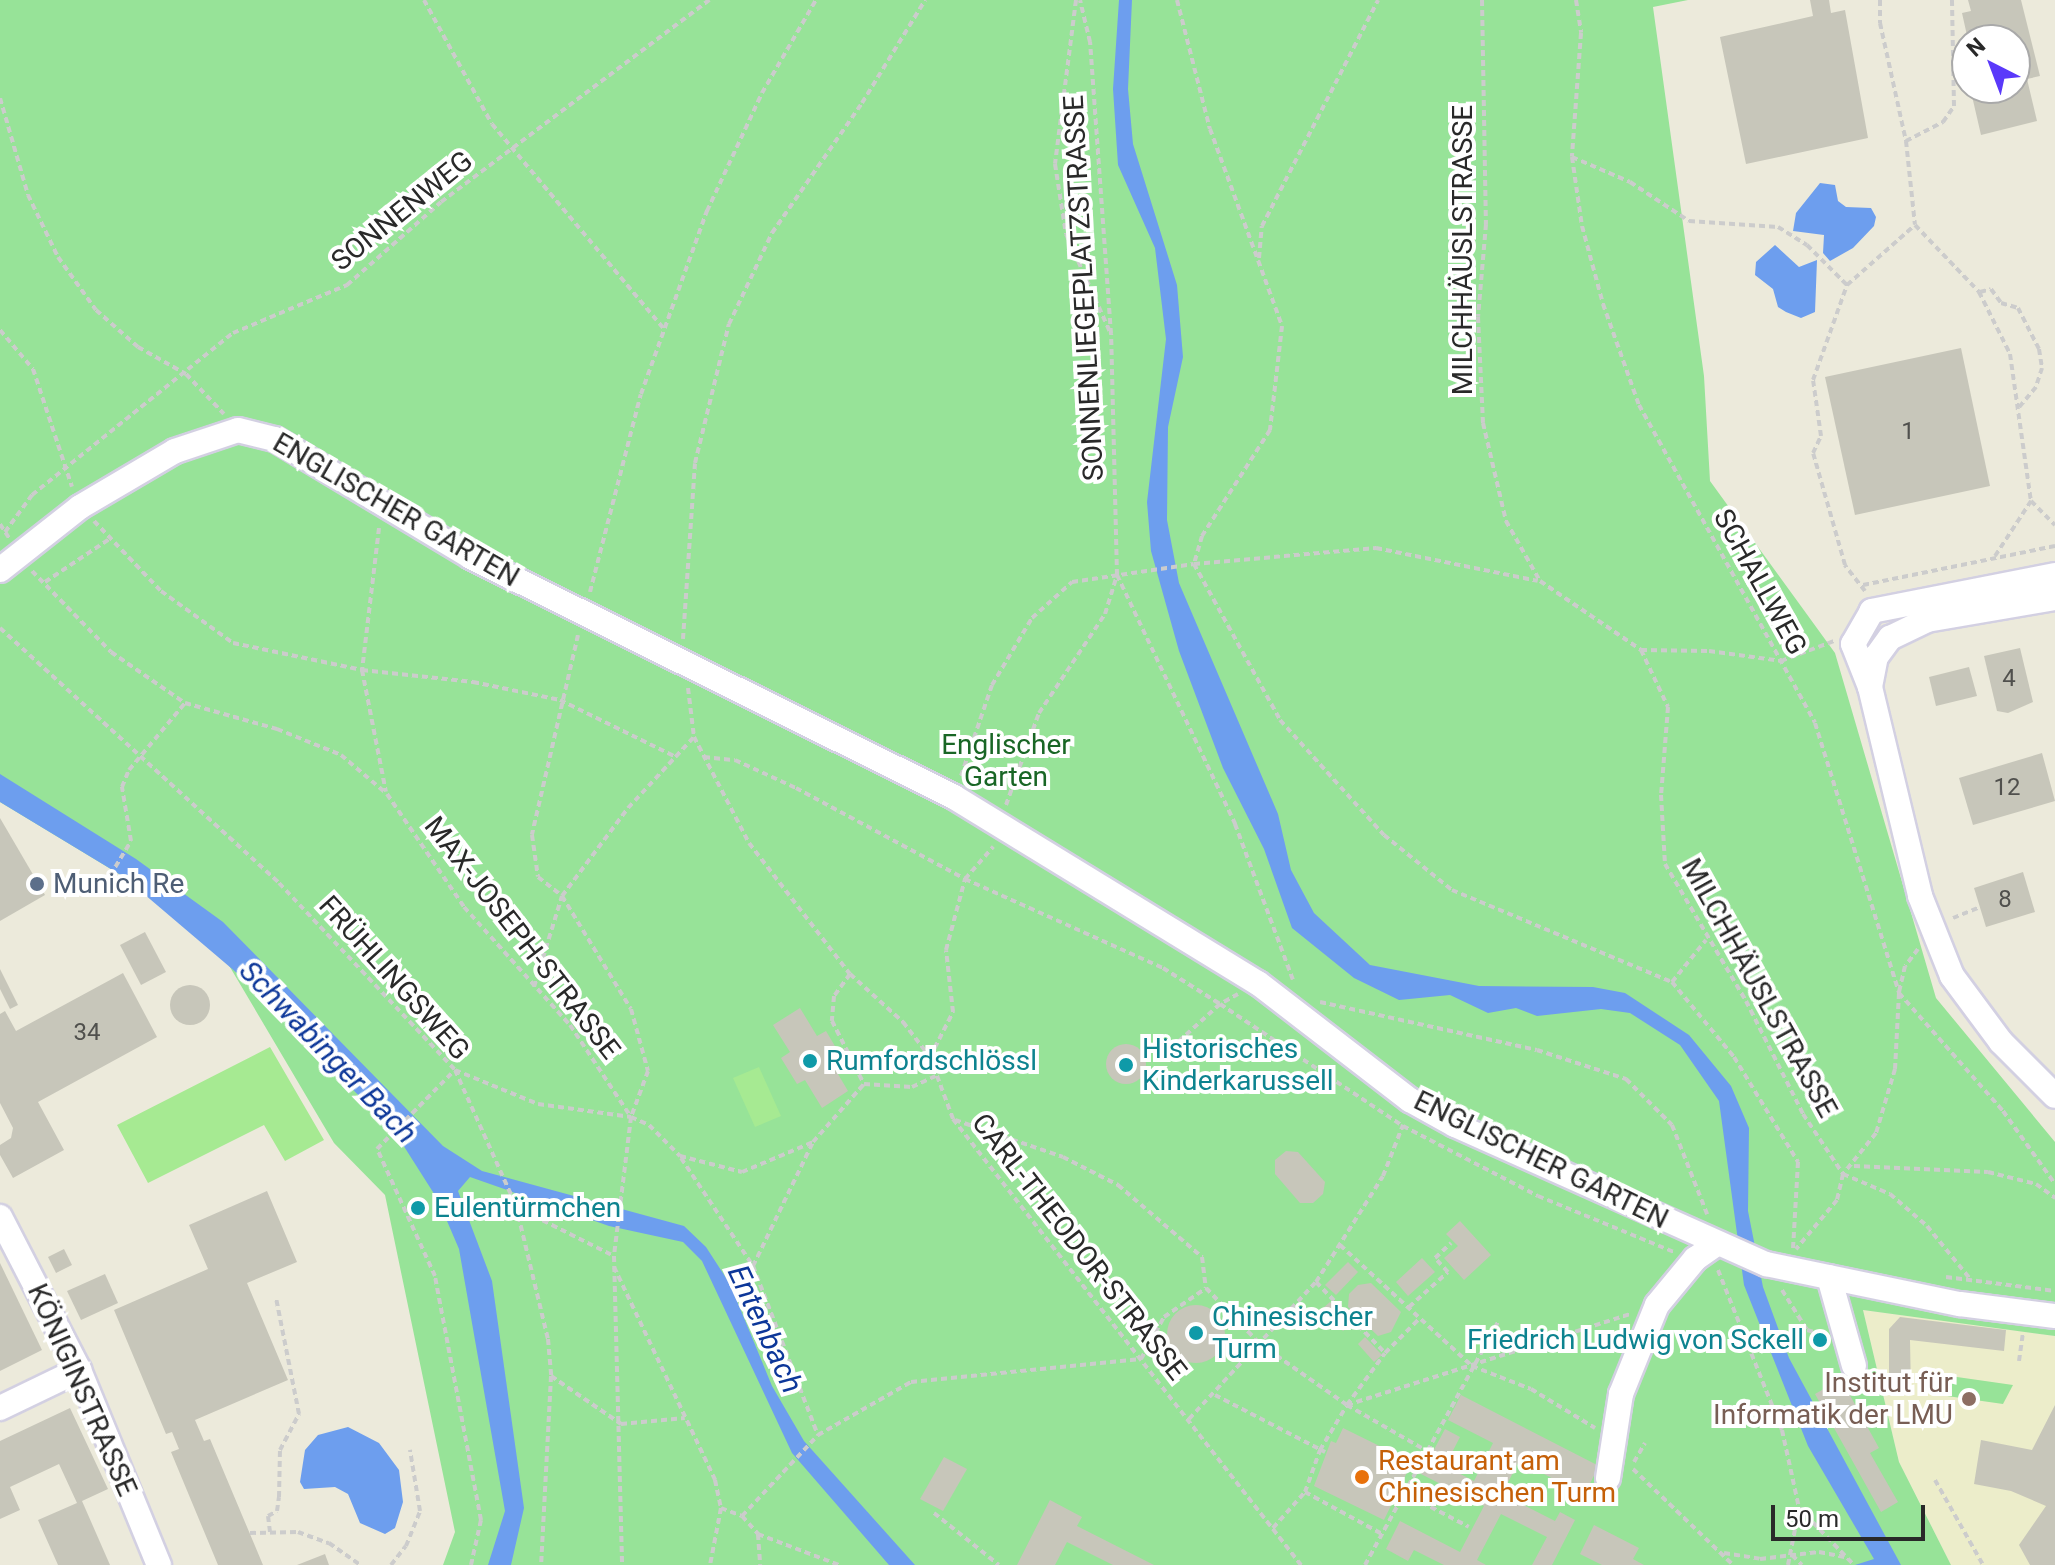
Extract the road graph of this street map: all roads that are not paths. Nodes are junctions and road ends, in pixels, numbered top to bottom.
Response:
1 (9, 564) edge
2 (2055, 575) edge
3 (2055, 598) edge
4 (1870, 687) junction
5 (2055, 1096) edge
6 (0, 1217) edge
7 (1722, 1248) junction
8 (1829, 1277) junction
9 (2055, 1316) edge
10 (1854, 1366) dead end
11 (79, 1370) junction
12 (0, 1408) edge
13 (1608, 1478) dead end
14 (159, 1565) edge

1 - 7 street, ENGLISCHER GARTEN
2 - 4 street
3 - 4 street
4 - 5 street
6 - 11 street, KÖNIGINSTRASSE
7 - 8 street, ENGLISCHER GARTEN
7 - 13 street
8 - 9 street
8 - 10 street
11 - 12 street
11 - 14 street, KÖNIGINSTRASSE

